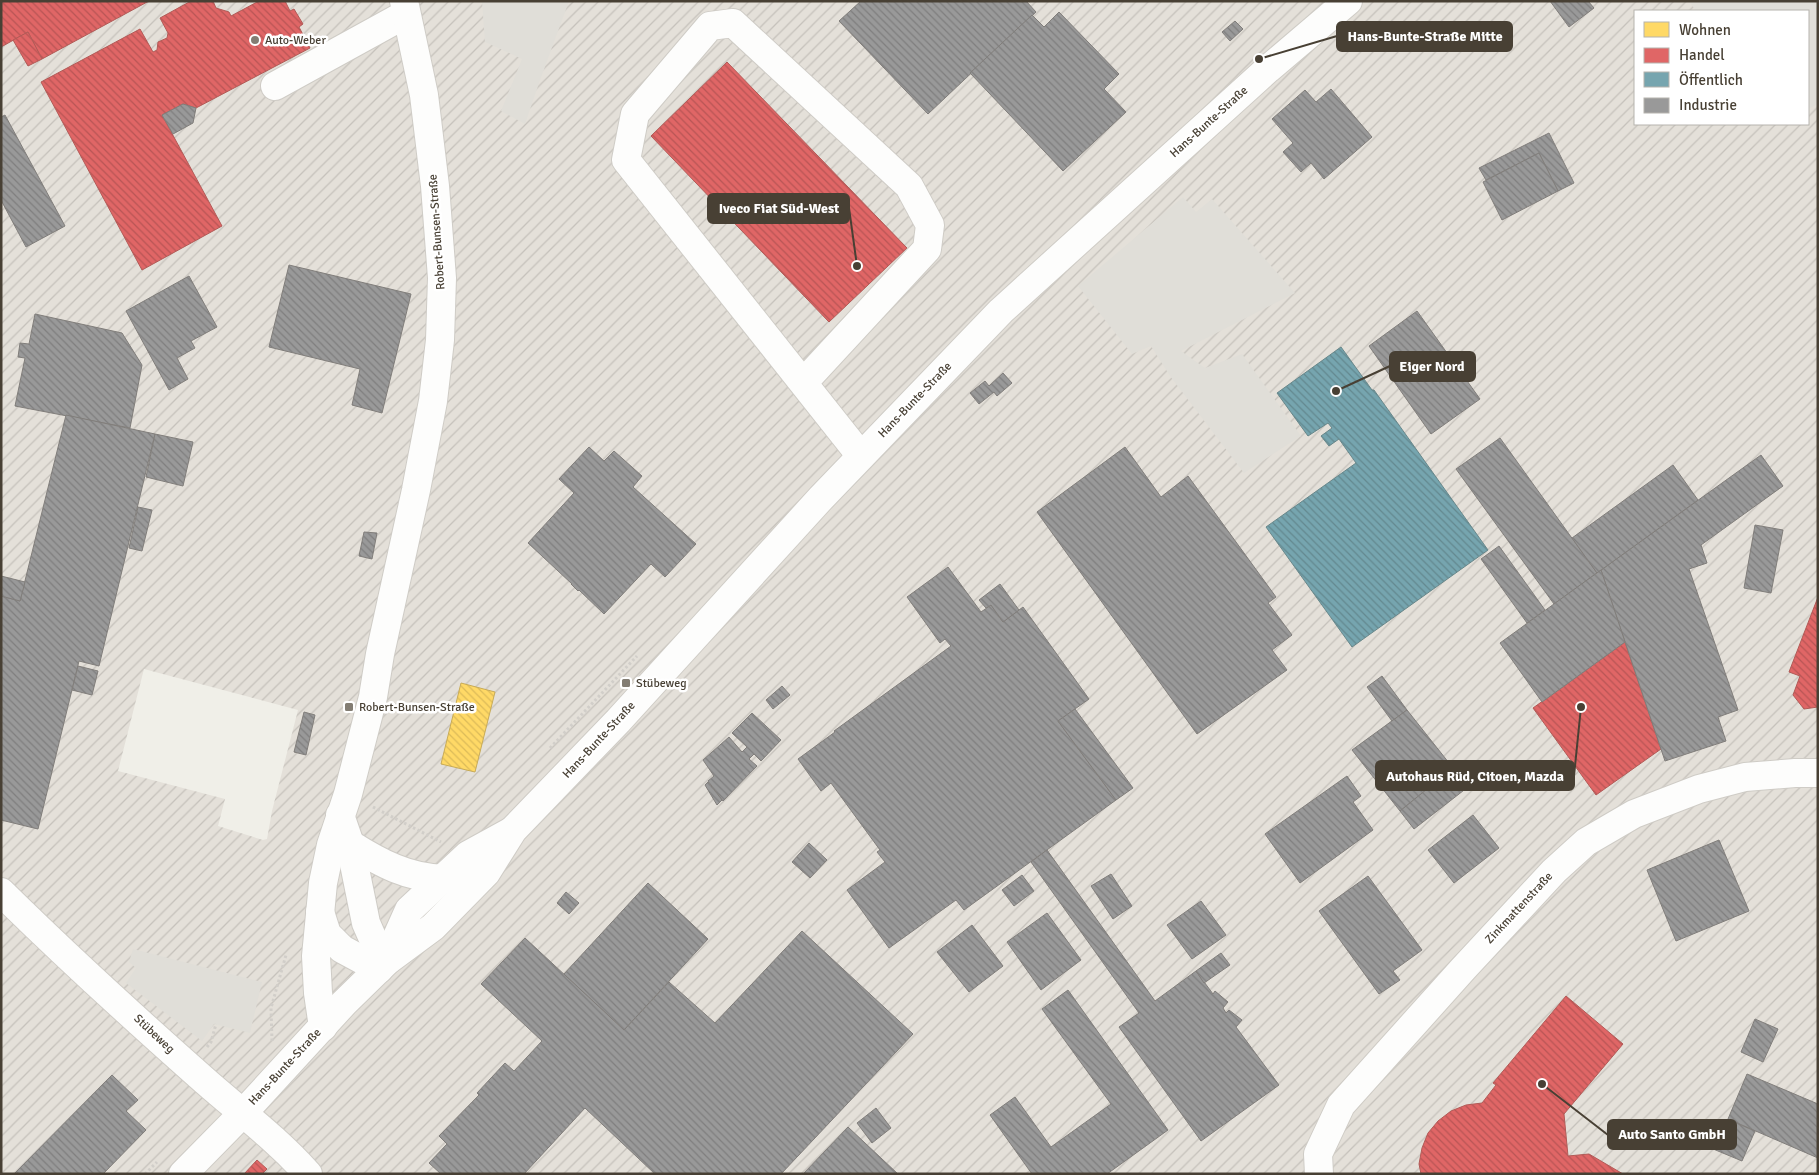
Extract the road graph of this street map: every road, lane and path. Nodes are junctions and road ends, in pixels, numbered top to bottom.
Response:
1 (1348, 1) edge
2 (405, 8) edge
3 (275, 86) dead end
4 (803, 383) junction
5 (861, 456) junction
6 (1818, 773) edge
7 (344, 804) junction
8 (513, 830) junction
9 (350, 844) junction
10 (468, 855) junction
11 (444, 879) junction
12 (1, 892) edge
13 (320, 911) junction
14 (383, 965) junction
15 (216, 1024) dead end
16 (323, 1027) junction
17 (211, 1042) dead end
18 (243, 1113) junction
19 (183, 1174) edge
20 (308, 1174) edge
21 (1319, 1174) edge

1 - 5 street, Hans-Bunte-Straße
2 - 3 street
2 - 7 street, Robert-Bunsen-Straße
4 - 4 street
4 - 5 street
5 - 8 street, Hans-Bunte-Straße
6 - 21 street, Zinkmattenstraße
7 - 9 street
7 - 10 path
7 - 13 street, Robert-Bunsen-Straße
8 - 10 street, Hans-Bunte-Straße
8 - 14 street, Hans-Bunte-Straße
9 - 11 street
9 - 14 street
10 - 11 street, Hans-Bunte-Straße
11 - 14 street, Hans-Bunte-Straße
12 - 18 street, Stübeweg
13 - 14 street, Robert-Bunsen-Straße
13 - 16 street, Robert-Bunsen-Straße
14 - 16 street, Hans-Bunte-Straße
15 - 17 path
16 - 18 street, Hans-Bunte-Straße
18 - 19 street, Hans-Bunte-Straße
18 - 20 street, Stübeweg

